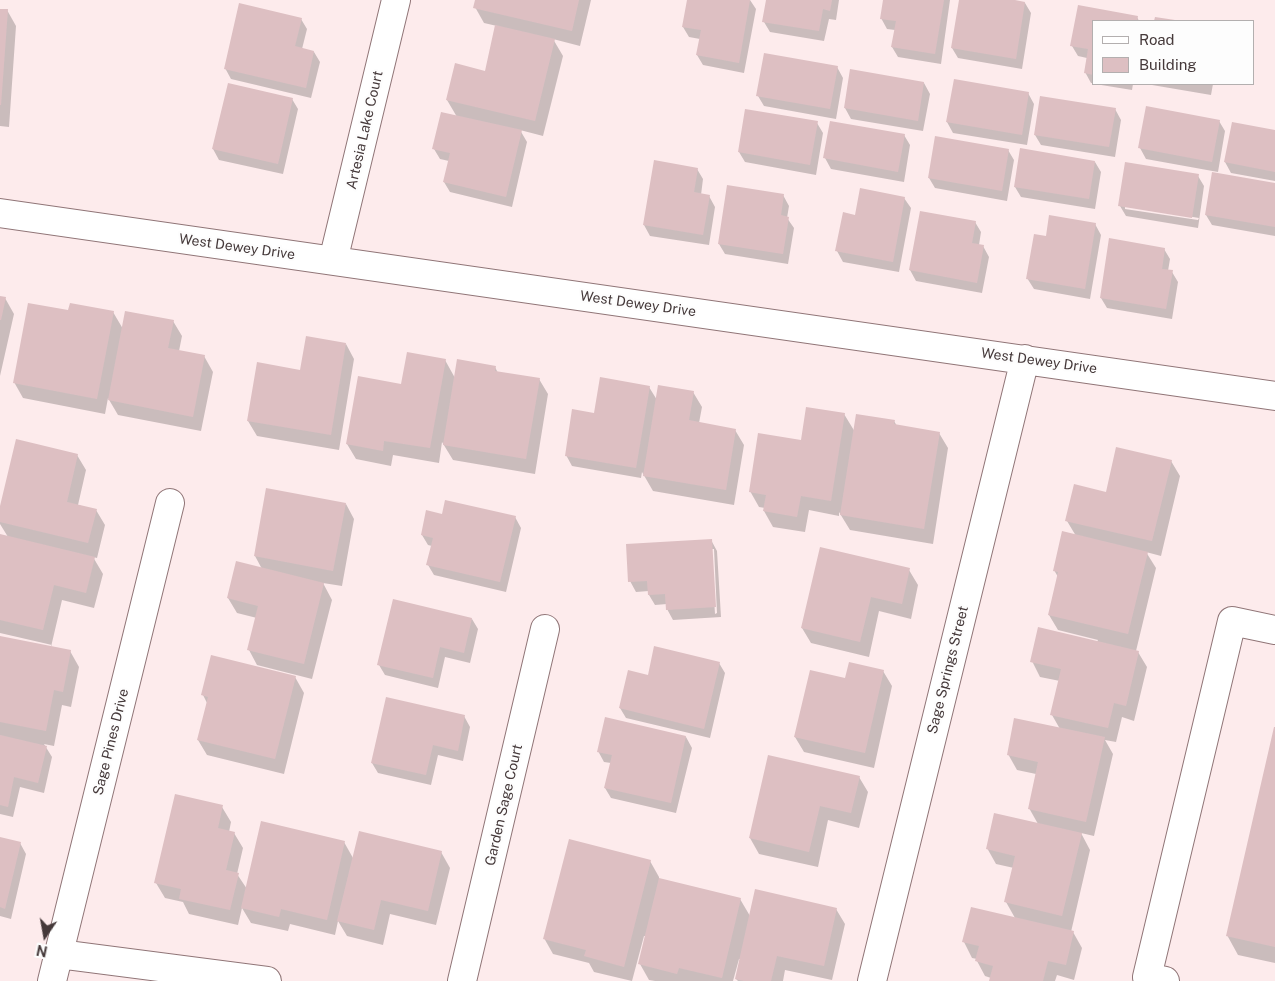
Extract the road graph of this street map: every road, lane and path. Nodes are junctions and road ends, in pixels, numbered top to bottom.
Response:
1 (396, 0) edge
2 (0, 214) edge
3 (333, 260) junction
4 (1025, 359) junction
5 (1275, 396) edge
6 (170, 503) dead end
7 (545, 629) dead end
8 (1275, 630) edge
9 (59, 954) junction
10 (52, 981) edge
11 (267, 981) edge
12 (462, 981) edge
13 (872, 981) edge
14 (1165, 981) edge

1 - 3 street, Artesia Lake Court
2 - 3 street, West Dewey Drive
3 - 4 street, West Dewey Drive
4 - 5 street, West Dewey Drive
4 - 13 street, Sage Springs Street
6 - 9 street, Sage Pines Drive
7 - 12 street, Garden Sage Court
8 - 14 street
9 - 10 street, Sage Pines Drive
9 - 11 street

